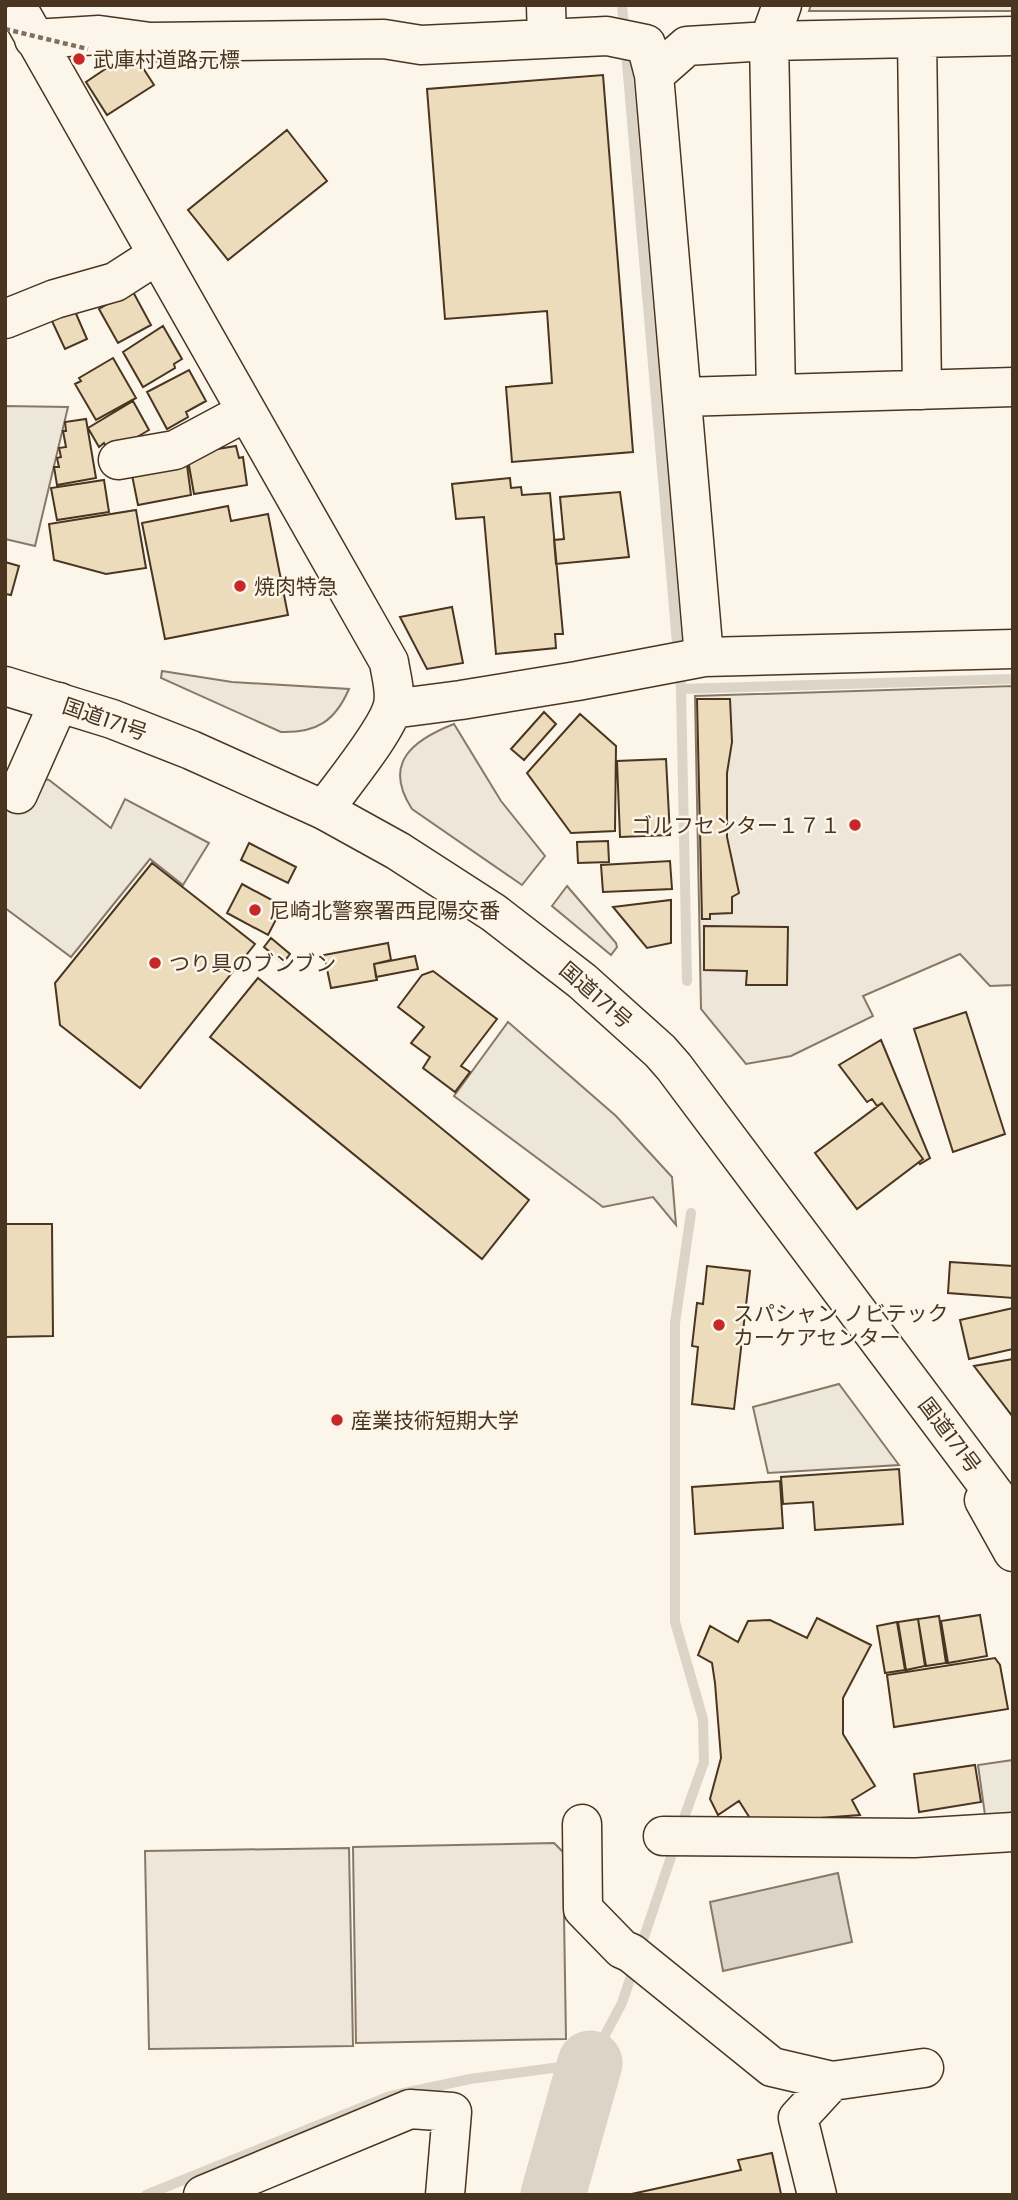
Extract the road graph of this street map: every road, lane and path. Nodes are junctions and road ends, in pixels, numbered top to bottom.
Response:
1 (16, 5) edge
2 (782, 5) edge
3 (377, 22) edge
4 (546, 22) edge
5 (20, 34) edge
6 (1013, 36) edge
7 (917, 38) junction
8 (769, 41) junction
9 (88, 50) dead end
10 (636, 52) junction
11 (157, 256) junction
12 (5, 319) edge
13 (1013, 387) edge
14 (922, 390) junction
15 (776, 394) junction
16 (682, 397) junction
17 (246, 412) junction
18 (118, 460) dead end
19 (1013, 649) edge
20 (704, 657) junction
21 (5, 686) edge
22 (59, 702) junction
23 (392, 709) junction
24 (18, 794) dead end
25 (324, 810) junction
26 (943, 1425) junction
27 (1013, 1492) edge
28 (1013, 1519) edge
29 (1013, 1552) edge
30 (582, 1824) dead end
31 (1013, 1832) edge
32 (678, 1836) dead end
33 (924, 2068) dead end
34 (832, 2081) junction
35 (203, 2195) edge
36 (445, 2195) edge
37 (817, 2195) edge

1 - 5 main road
2 - 8 main road
3 - 4 main road
3 - 5 main road
4 - 10 main road
5 - 9 path, bridge
5 - 11 main road
6 - 7 main road
7 - 8 main road
7 - 14 main road
8 - 10 main road
8 - 15 main road
10 - 16 main road
11 - 12 main road
11 - 17 main road
13 - 14 main road
14 - 15 main road
15 - 16 main road
16 - 20 main road
17 - 18 main road
17 - 23 main road
19 - 20 main road
20 - 23 main road
21 - 22 main road, 国道171号
22 - 24 main road
22 - 25 main road, 国道171号
23 - 25 main road
25 - 26 main road, 国道171号
26 - 27 main road
26 - 28 main road, 国道171号
26 - 29 main road
30 - 34 main road
31 - 32 main road
33 - 34 main road
34 - 37 main road
35 - 36 main road

